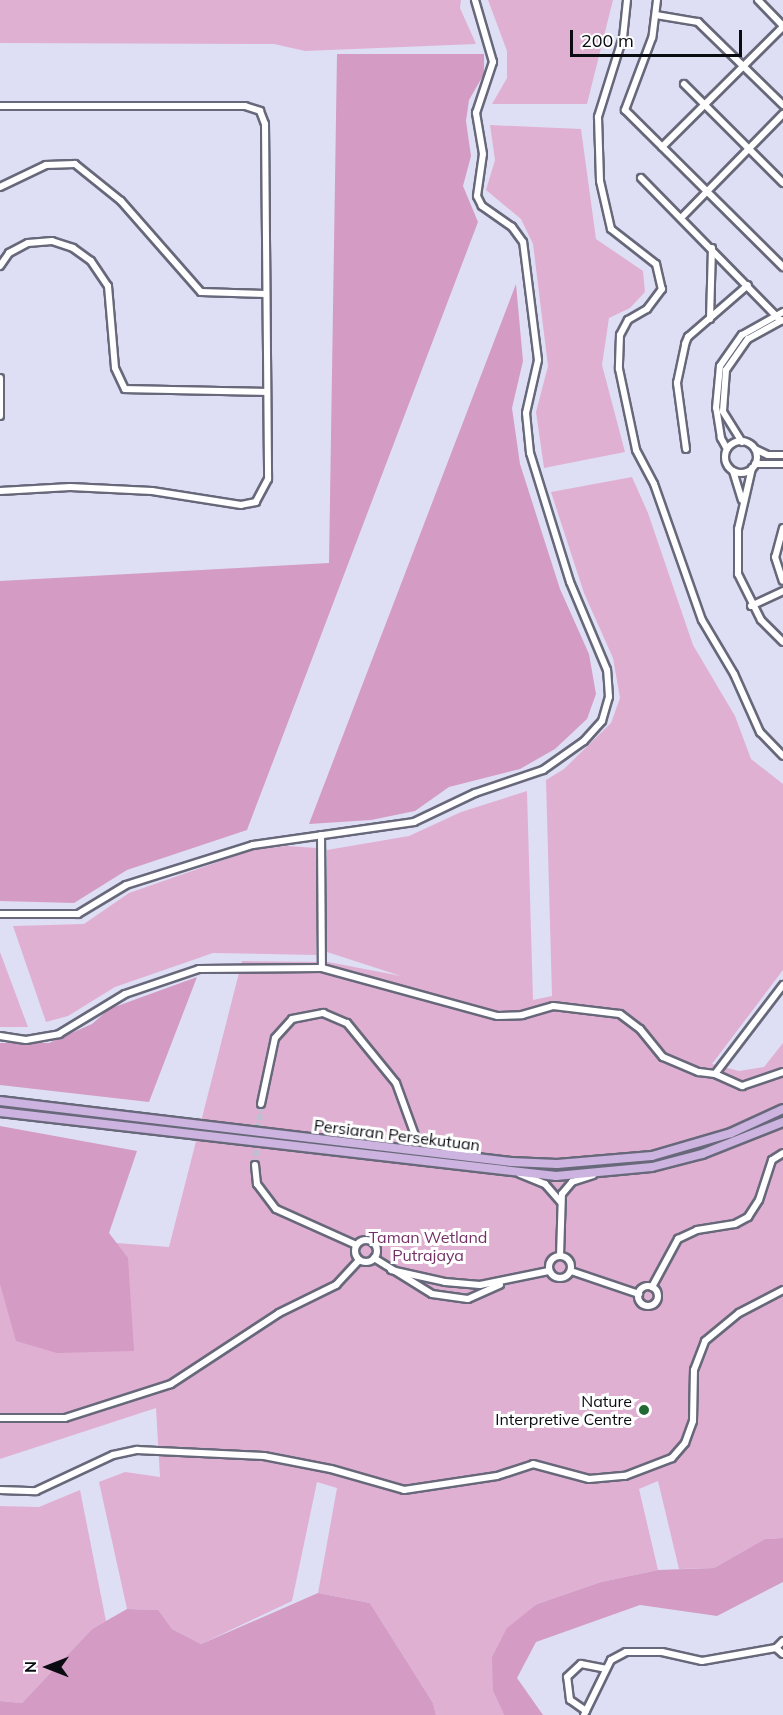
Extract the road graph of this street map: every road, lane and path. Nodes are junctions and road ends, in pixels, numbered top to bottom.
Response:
1 (475, 0) edge
2 (627, 0) edge
3 (657, 0) edge
4 (758, 0) edge
5 (656, 15) junction
6 (783, 26) edge
7 (745, 65) junction
8 (684, 84) dead end
9 (704, 104) junction
10 (783, 105) edge
11 (0, 106) edge
12 (783, 114) edge
13 (662, 147) junction
14 (747, 148) junction
15 (641, 178) dead end
16 (783, 183) edge
17 (0, 188) edge
18 (708, 191) junction
19 (683, 216) junction
20 (712, 248) junction
21 (0, 266) edge
22 (783, 267) edge
23 (748, 285) junction
24 (265, 294) junction
25 (781, 317) edge
26 (710, 319) junction
27 (0, 378) edge
28 (267, 392) junction
29 (0, 416) edge
30 (742, 442) junction
31 (686, 449) dead end
32 (727, 449) junction
33 (754, 449) junction
34 (783, 455) edge
35 (783, 464) edge
36 (753, 466) junction
37 (733, 471) junction
38 (0, 491) edge
39 (742, 506) junction
40 (783, 528) edge
41 (783, 581) edge
42 (783, 591) edge
43 (751, 606) junction
44 (783, 642) edge
45 (783, 756) edge
46 (321, 835) junction
47 (0, 914) edge
48 (322, 968) junction
49 (783, 985) edge
50 (0, 1036) edge
51 (783, 1072) edge
52 (715, 1074) junction
53 (0, 1101) edge
54 (261, 1104) tunnel mouth
55 (781, 1110) edge
56 (0, 1112) edge
57 (783, 1122) edge
58 (783, 1153) edge
59 (475, 1158) junction
60 (255, 1165) tunnel mouth
61 (516, 1172) junction
62 (593, 1175) junction
63 (560, 1202) junction
64 (356, 1245) junction
65 (560, 1256) junction
66 (374, 1258) junction
67 (359, 1260) junction
68 (391, 1269) junction
69 (549, 1271) junction
70 (571, 1271) junction
71 (503, 1283) junction
72 (652, 1287) junction
73 (783, 1290) edge
74 (639, 1294) junction
75 (0, 1418) edge
76 (0, 1490) edge
77 (783, 1641) edge
78 (776, 1648) junction
79 (783, 1654) edge
80 (606, 1670) junction
81 (585, 1713) edge

1 - 46 street
2 - 45 street
3 - 5 street
4 - 6 street
5 - 7 street
5 - 13 street
6 - 7 street
7 - 9 street
7 - 10 street
8 - 9 street
9 - 13 street
9 - 14 street
11 - 24 street
12 - 14 street
13 - 18 street
14 - 16 street
14 - 18 street
15 - 19 street
17 - 24 street
18 - 19 street
18 - 22 street
19 - 20 street
20 - 23 street
20 - 26 street
21 - 28 street
23 - 25 street
23 - 26 street
24 - 28 street
25 - 30 street
25 - 32 street
26 - 31 street
27 - 29 street
28 - 38 street
30 - 32 street
30 - 33 street
32 - 37 street
33 - 34 street
33 - 36 street
35 - 36 street
36 - 37 street
36 - 39 street
37 - 39 street
39 - 43 street
40 - 41 street
42 - 43 street
43 - 44 street
46 - 47 street
46 - 48 street
48 - 50 street
48 - 52 street
49 - 52 street
51 - 52 street
53 - 59 main road, Persiaran Persekutuan
54 - 59 street
55 - 59 main road, Persiaran Persekutuan
56 - 61 main road, Persiaran Persekutuan
57 - 62 main road, Persiaran Persekutuan
58 - 72 street
60 - 64 street
61 - 62 main road, Persiaran Persekutuan
61 - 63 street
62 - 63 street
63 - 65 street
64 - 66 street
64 - 67 street
65 - 69 street
65 - 70 street
66 - 67 street
66 - 68 street
67 - 75 street
68 - 71 street
68 - 71 street
69 - 70 street
69 - 71 street
70 - 74 street
72 - 74 street
72 - 74 street
73 - 76 street
77 - 78 street
78 - 79 street
78 - 80 street
80 - 81 street
80 - 81 street

